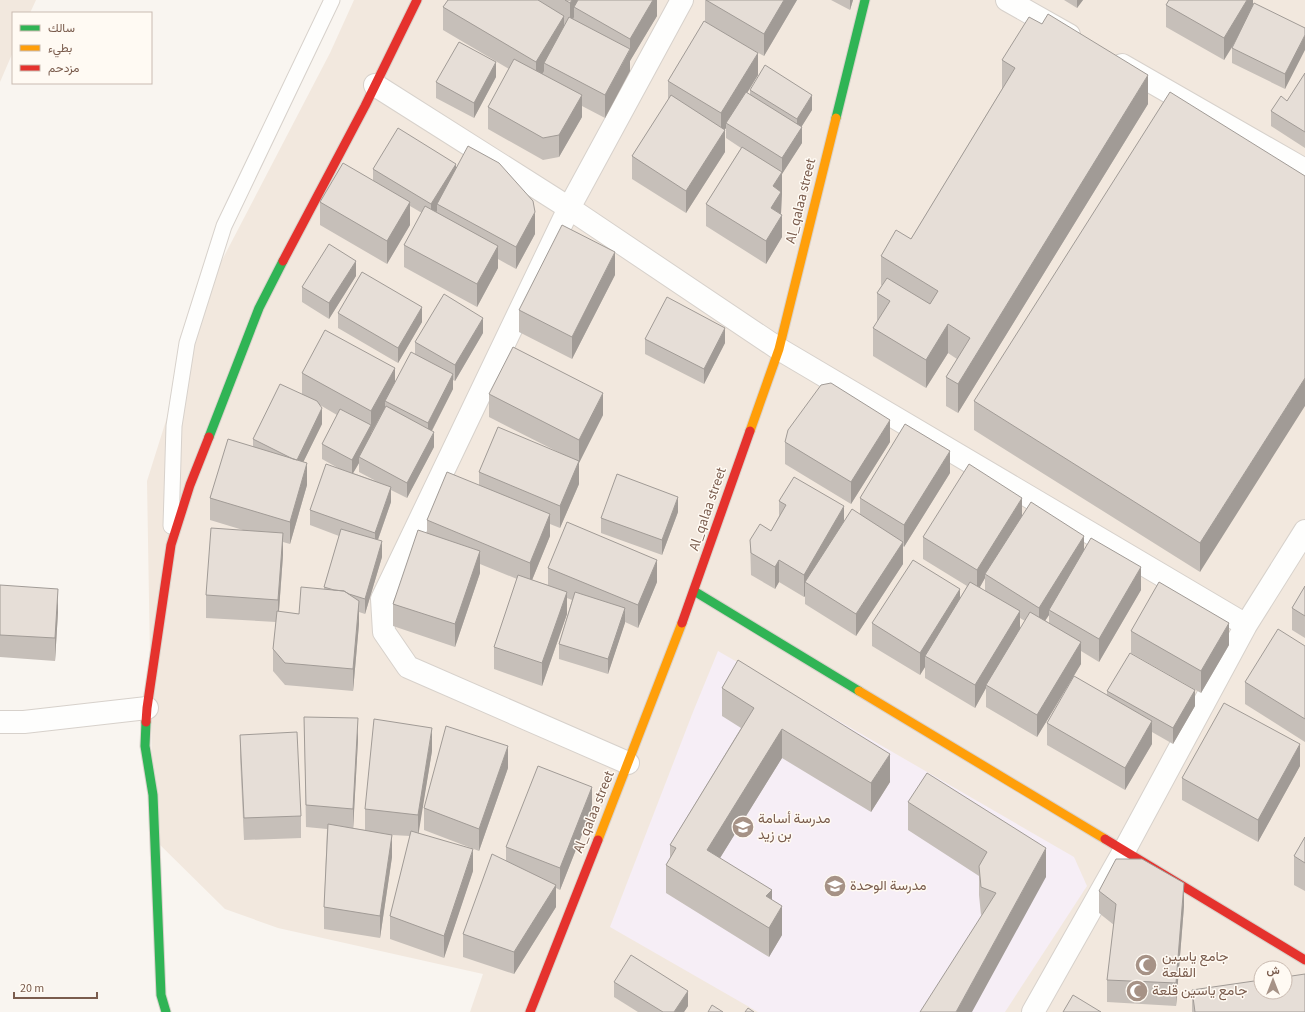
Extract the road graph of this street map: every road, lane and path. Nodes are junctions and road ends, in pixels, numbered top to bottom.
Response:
1 (332, 0) edge
2 (417, 0) edge
3 (682, 0) edge
4 (865, 0) edge
5 (1007, 0) edge
6 (1083, 43) edge
7 (1104, 55) edge
8 (375, 85) junction
9 (1305, 170) edge
10 (569, 208) junction
11 (779, 349) junction
12 (1305, 531) edge
13 (171, 545) junction
14 (694, 591) junction
15 (1246, 625) junction
16 (147, 708) junction
17 (0, 722) edge
18 (628, 764) junction
19 (1124, 851) junction
20 (1305, 960) edge
21 (166, 1012) edge
22 (530, 1012) edge
23 (1033, 1012) edge

1 - 13 lane
2 - 8 street
3 - 10 street
4 - 11 street, Al_qalaa street
5 - 6 street
7 - 9 street
8 - 10 street
8 - 13 street
10 - 11 street
10 - 18 street
11 - 14 street, Al_qalaa street
11 - 15 street
12 - 15 street
13 - 16 street
14 - 18 street, Al_qalaa street
14 - 19 street
15 - 19 street
16 - 17 street
16 - 21 street
18 - 22 street, Al_qalaa street
19 - 20 street
19 - 23 street

